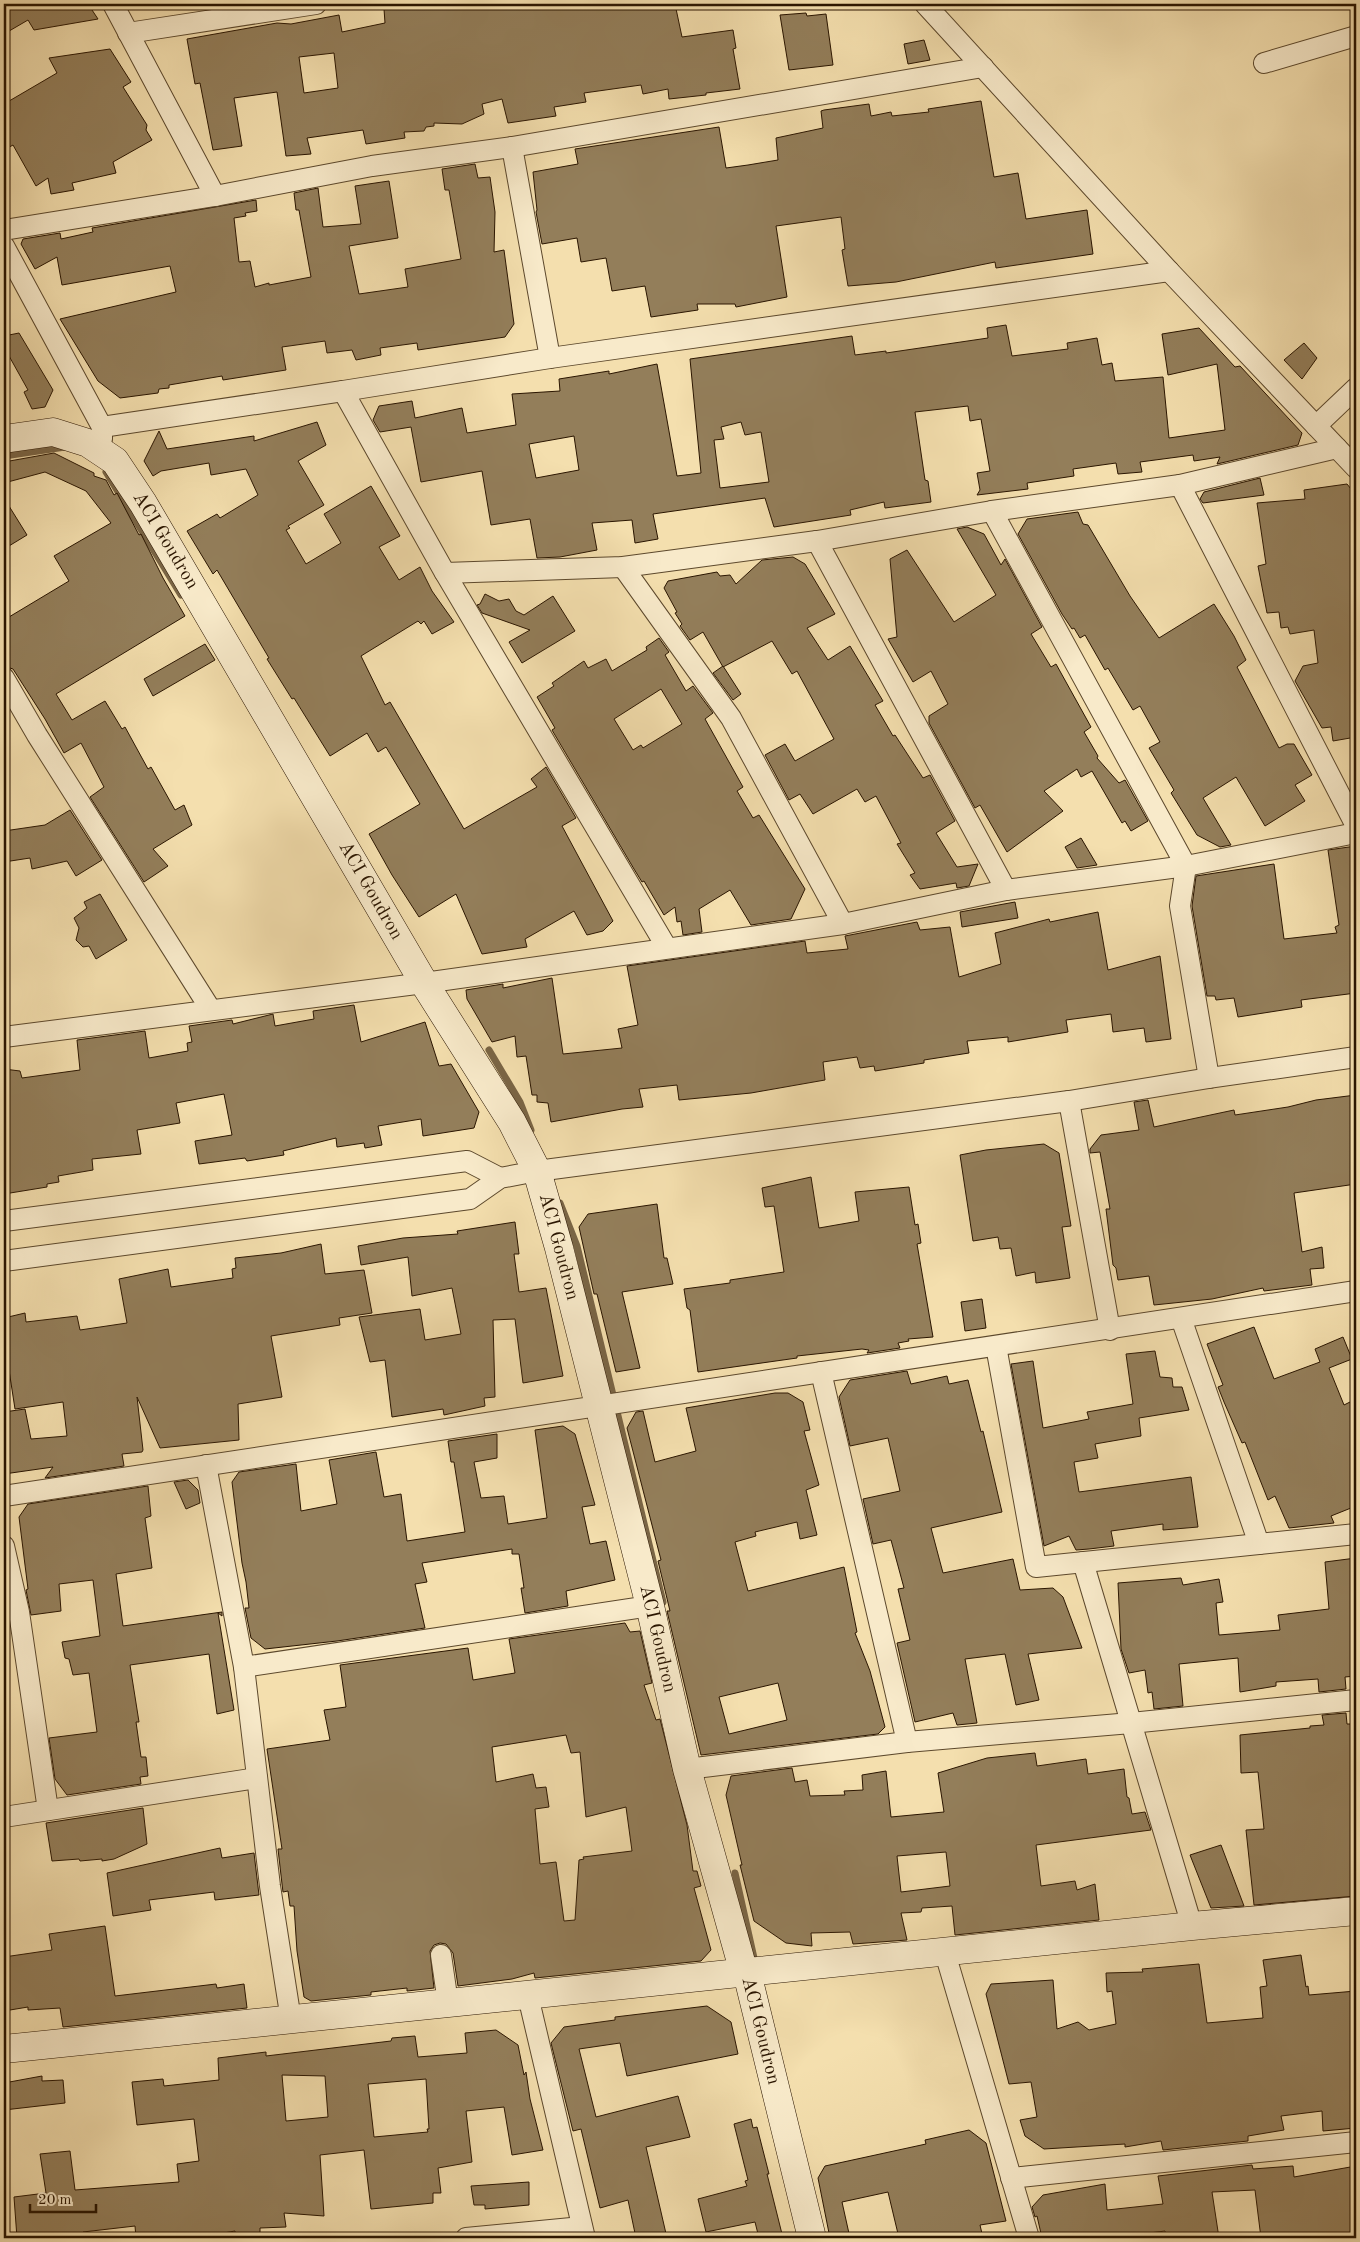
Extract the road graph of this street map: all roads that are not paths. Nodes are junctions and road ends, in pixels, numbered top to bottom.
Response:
1 (113, 4) edge
2 (316, 4) edge
3 (934, 6) edge
4 (128, 33) junction
5 (1356, 36) edge
6 (1264, 63) dead end
7 (983, 67) junction
8 (512, 146) junction
9 (215, 196) junction
10 (4, 230) edge
11 (4, 246) edge
12 (1169, 271) junction
13 (550, 358) junction
14 (1356, 388) edge
15 (343, 391) junction
16 (1316, 426) junction
17 (102, 439) junction
18 (4, 440) edge
19 (1337, 448) junction
20 (1356, 468) edge
21 (1180, 485) junction
22 (992, 511) junction
23 (817, 541) junction
24 (623, 567) junction
25 (445, 573) junction
26 (4, 678) edge
27 (1356, 826) edge
28 (1356, 833) edge
29 (1186, 866) junction
30 (1006, 890) junction
31 (843, 924) junction
32 (667, 948) junction
33 (424, 983) junction
34 (211, 1010) junction
35 (4, 1037) edge
36 (1356, 1058) edge
37 (1208, 1078) junction
38 (1069, 1101) junction
39 (537, 1171) junction
40 (500, 1178) junction
41 (4, 1221) edge
42 (4, 1261) edge
43 (1355, 1295) edge
44 (1181, 1318) junction
45 (1110, 1330) junction
46 (996, 1346) junction
47 (821, 1372) junction
48 (598, 1406) junction
49 (206, 1465) junction
50 (4, 1496) edge
51 (1356, 1534) edge
52 (1259, 1544) junction
53 (4, 1546) edge
54 (1082, 1562) junction
55 (650, 1606) junction
56 (244, 1667) junction
57 (1356, 1700) edge
58 (1131, 1723) junction
59 (906, 1742) junction
60 (686, 1769) junction
61 (257, 1778) junction
62 (48, 1810) junction
63 (4, 1817) edge
64 (1356, 1911) edge
65 (1192, 1926) junction
66 (946, 1953) junction
67 (441, 1955) dead end
68 (747, 1973) junction
69 (528, 1996) junction
70 (448, 2003) junction
71 (292, 2020) junction
72 (4, 2049) edge
73 (1356, 2142) edge
74 (1011, 2178) junction
75 (584, 2233) edge
76 (466, 2238) edge
77 (812, 2238) edge
78 (1029, 2238) edge

1 - 4 street
2 - 4 street
3 - 7 street
4 - 9 street
5 - 6 street
7 - 8 street
7 - 12 street
8 - 9 street
8 - 13 street
9 - 10 street
11 - 17 street
12 - 13 street
12 - 16 street
13 - 15 street
14 - 16 street
15 - 17 street
15 - 25 street
16 - 19 street
17 - 18 street, ACI Goudron
17 - 33 street, ACI Goudron
19 - 20 street
19 - 21 street
21 - 22 street
21 - 27 street
22 - 23 street
22 - 29 street
23 - 24 street
23 - 30 street
24 - 25 street
24 - 31 street
25 - 32 street
26 - 34 street
28 - 29 street
29 - 30 street
29 - 37 street
30 - 31 street
31 - 32 street
32 - 33 street
33 - 34 street
33 - 39 street, ACI Goudron
34 - 35 street
36 - 37 street
37 - 38 street
38 - 39 street
38 - 45 street
39 - 40 street
39 - 48 street, ACI Goudron
40 - 41 street
40 - 42 street
43 - 44 street
44 - 45 street
44 - 52 street
45 - 46 street
46 - 47 street
46 - 54 street
47 - 48 street
47 - 59 street
48 - 49 street
48 - 55 street, ACI Goudron
49 - 50 street
49 - 56 street
51 - 52 street
52 - 54 street
53 - 62 street
54 - 58 street
55 - 56 street
55 - 60 street, ACI Goudron
56 - 61 street
57 - 58 street
58 - 59 street
58 - 65 street
59 - 60 street
60 - 68 street, ACI Goudron
61 - 62 street
61 - 71 street
62 - 63 street
64 - 65 street
65 - 66 street
66 - 68 street
66 - 74 street
67 - 70 street
68 - 69 street
68 - 77 street, ACI Goudron
69 - 70 street
69 - 75 street
70 - 71 street
71 - 72 street
73 - 74 street
74 - 78 street
75 - 76 street

